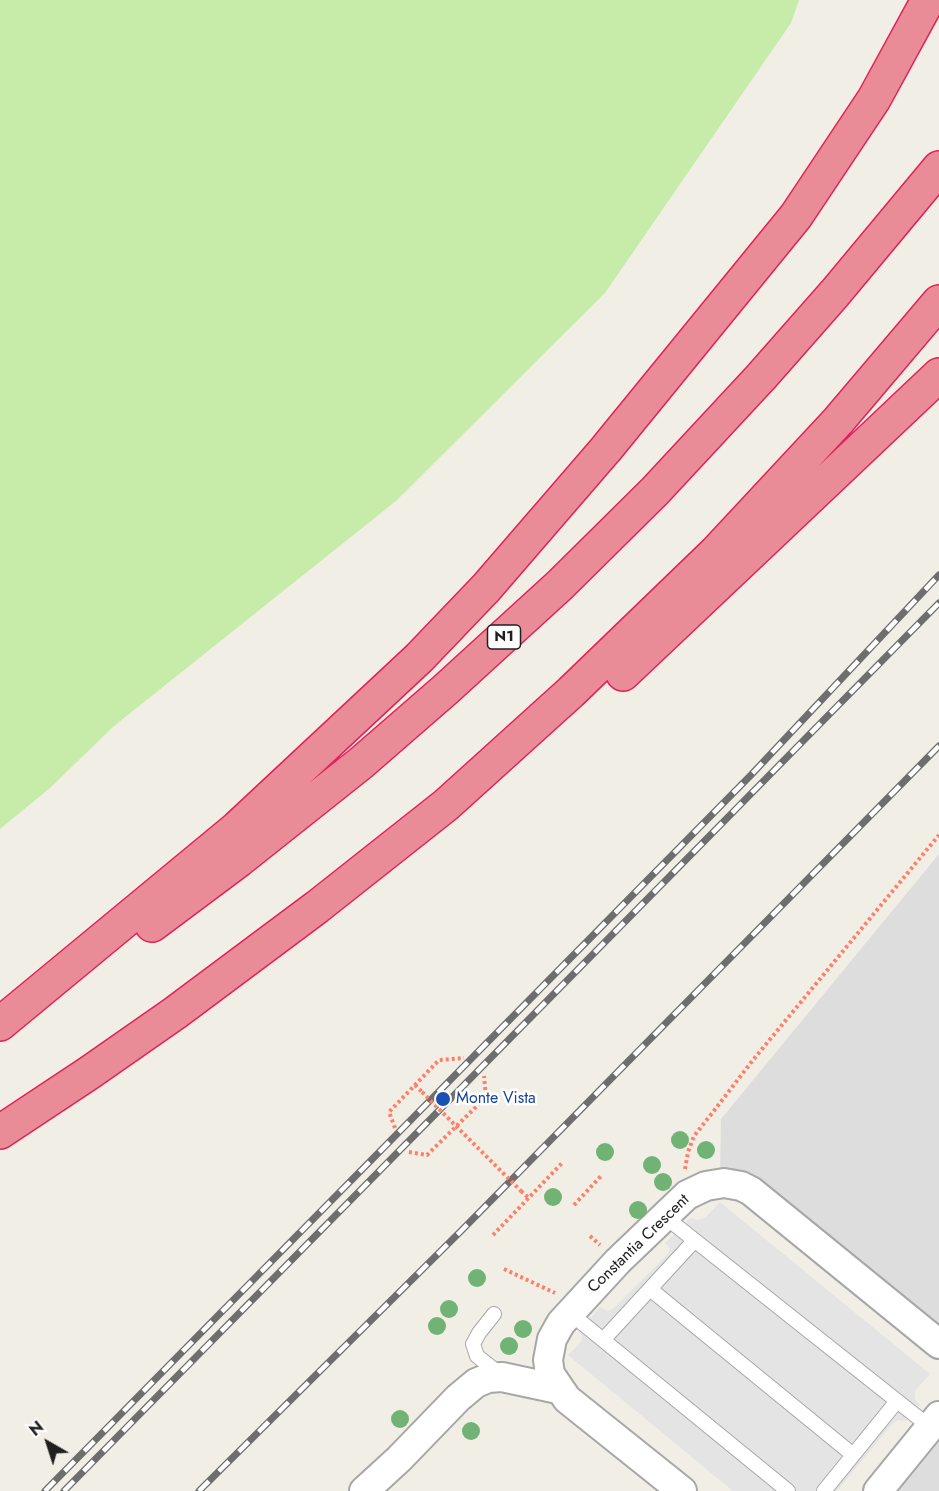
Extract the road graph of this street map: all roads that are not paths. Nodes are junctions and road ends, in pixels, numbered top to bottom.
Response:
1 (928, 0) edge
2 (939, 168) edge
3 (939, 302) edge
4 (939, 375) edge
5 (446, 805) junction
6 (0, 1024) edge
7 (0, 1030) edge
8 (0, 1132) edge
9 (664, 1216) junction
10 (694, 1241) junction
11 (650, 1289) junction
12 (574, 1308) junction
13 (494, 1314) dead end
14 (603, 1340) junction
15 (939, 1344) edge
16 (502, 1377) junction
17 (558, 1389) junction
18 (897, 1401) junction
19 (935, 1422) edge
20 (852, 1454) junction
21 (364, 1491) edge
22 (682, 1491) edge
23 (788, 1491) edge
24 (824, 1491) edge
25 (878, 1491) edge

1 - 6 highway
2 - 7 highway, N1
3 - 5 highway
4 - 5 highway
5 - 8 highway
9 - 10 lane
9 - 12 street, Constantia Crescent
9 - 15 street, Constantia Crescent
10 - 11 lane
10 - 18 lane
11 - 14 lane
11 - 20 lane
12 - 14 lane
12 - 17 street, Constantia Crescent
13 - 16 lane
14 - 23 lane
16 - 17 street
16 - 21 street
17 - 22 street, Constantia Crescent
18 - 19 lane
18 - 20 lane
19 - 25 street
20 - 24 lane

